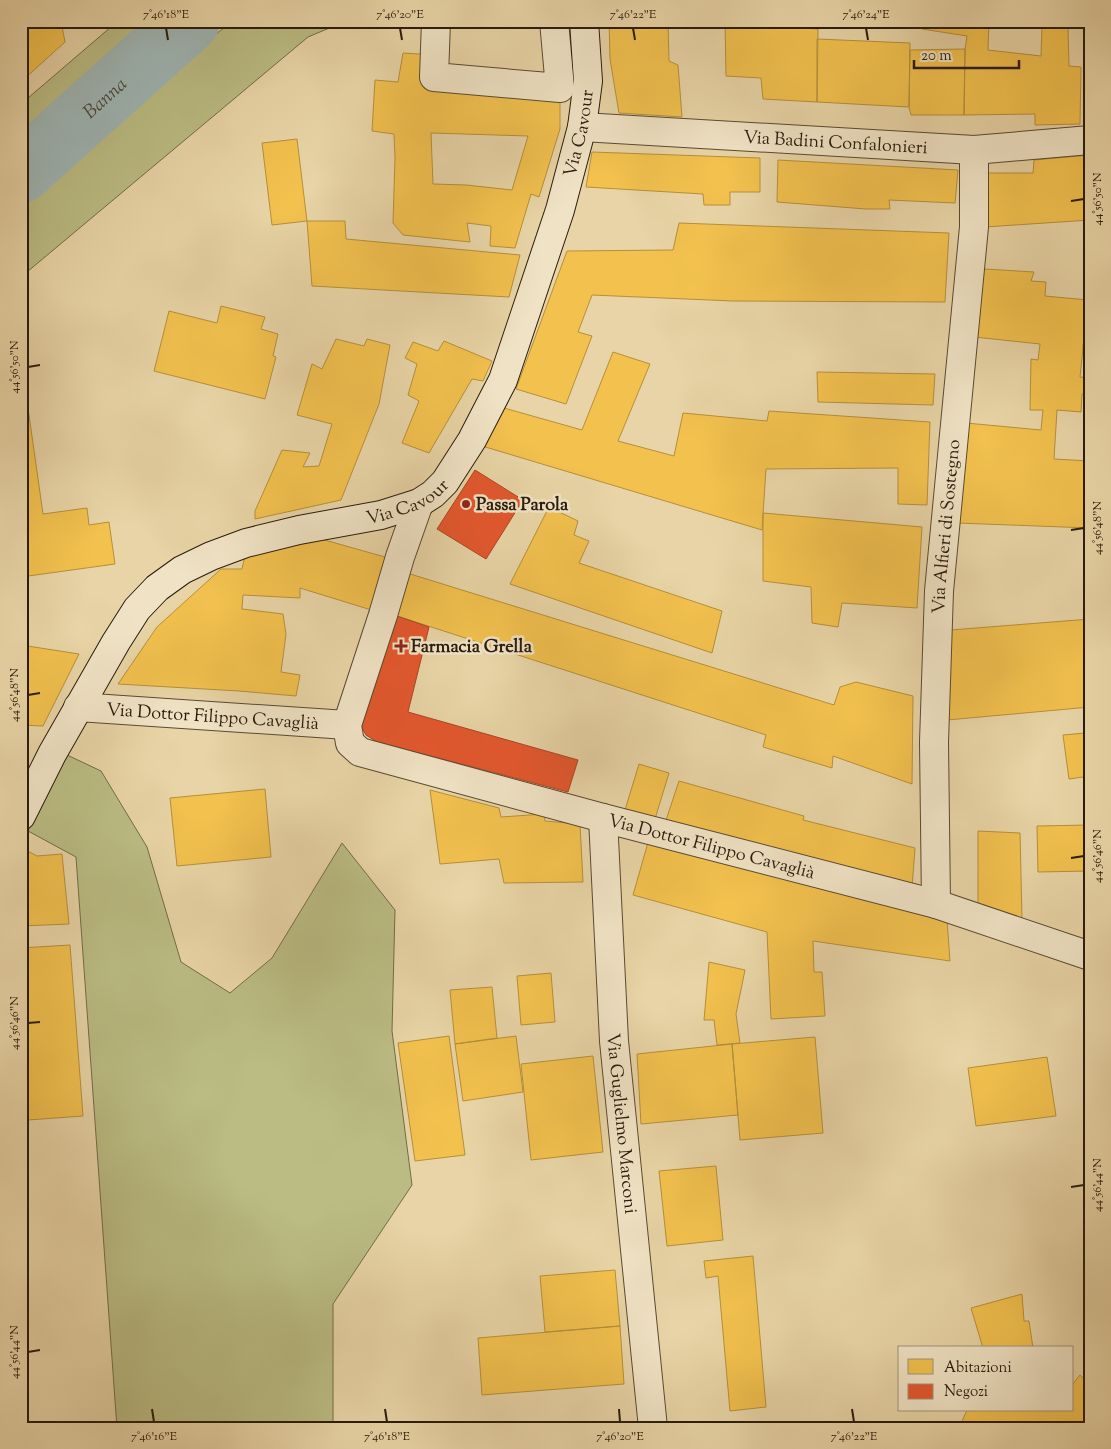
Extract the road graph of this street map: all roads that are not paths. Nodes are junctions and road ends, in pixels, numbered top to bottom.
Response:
1 (436, 21) edge
2 (554, 21) edge
3 (584, 21) edge
4 (582, 126) junction
5 (1090, 140) edge
6 (974, 150) junction
7 (419, 503) junction
8 (78, 707) junction
9 (347, 725) junction
10 (21, 816) edge
11 (603, 818) junction
12 (936, 904) junction
13 (1090, 956) edge
14 (653, 1428) edge

1 - 2 street
3 - 4 street, Via Cavour
4 - 6 street, Via Badini Confalonieri
4 - 7 street, Via Cavour
5 - 6 street, Via Badini Confalonieri
6 - 12 street, Via Alfieri di Sostegno
7 - 8 street, Via Cavour
7 - 9 street
8 - 9 street, Via Dottor Filippo Cavaglià
8 - 10 street, Via Cavour
9 - 11 street, Via Dottor Filippo Cavaglià
11 - 12 street, Via Dottor Filippo Cavaglià
11 - 14 street, Via Guglielmo Marconi
12 - 13 street, Via Dottor Filippo Cavaglià

